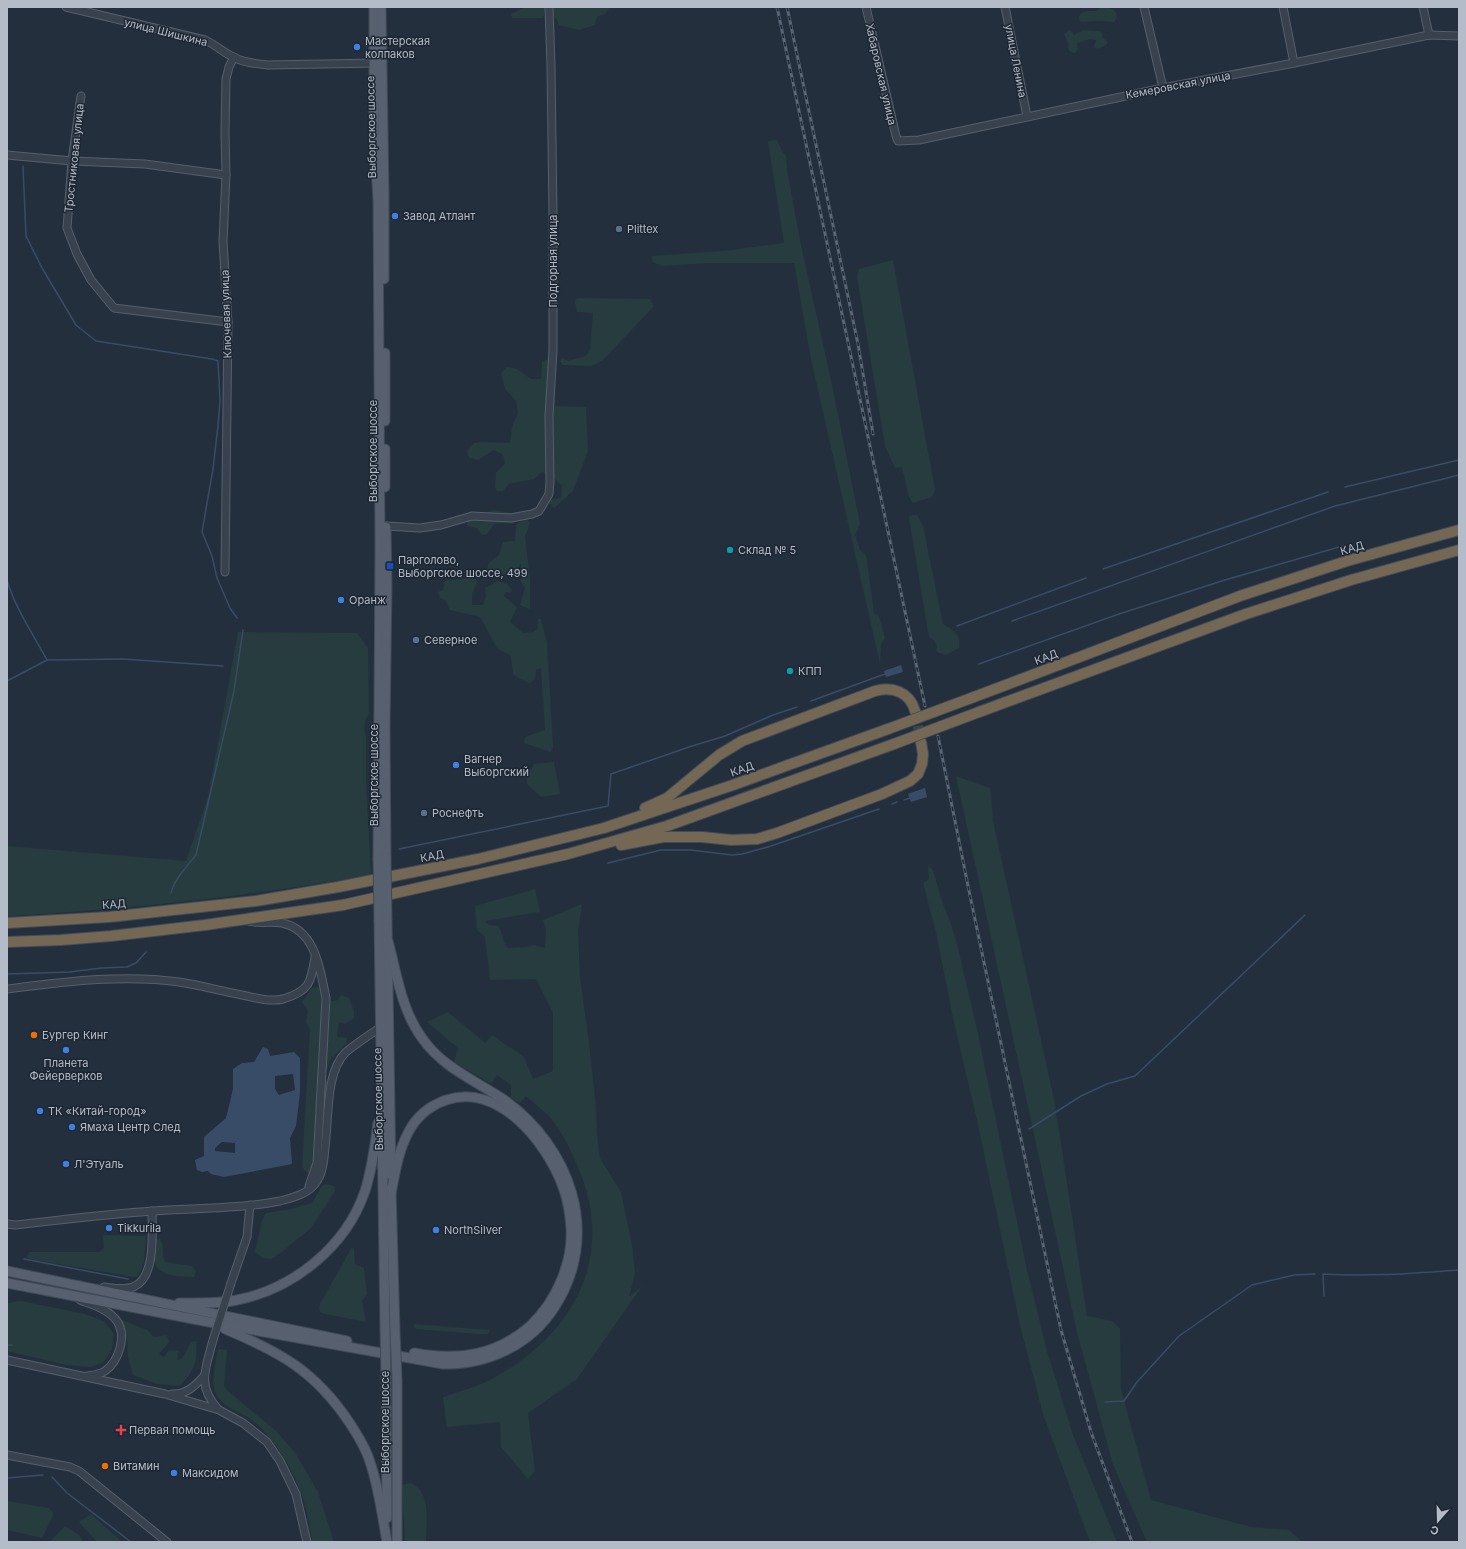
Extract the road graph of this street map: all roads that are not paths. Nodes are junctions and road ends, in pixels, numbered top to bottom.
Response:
1 (66, 7) edge
2 (374, 7) edge
3 (381, 7) edge
4 (549, 7) edge
5 (866, 7) edge
6 (1005, 7) edge
7 (1144, 7) edge
8 (1283, 7) edge
9 (1423, 7) edge
10 (1429, 35) junction
11 (1459, 36) edge
12 (234, 58) junction
13 (378, 63) junction
14 (1294, 63) junction
15 (1163, 88) junction
16 (81, 96) dead end
17 (1027, 116) junction
18 (898, 141) joint
19 (7, 155) edge
20 (72, 161) junction
21 (226, 175) junction
22 (228, 322) junction
23 (386, 526) junction
24 (1459, 530) edge
25 (1459, 550) edge
26 (225, 572) dead end
27 (915, 711) tunnel mouth
28 (921, 742) tunnel mouth
29 (570, 837) junction
30 (568, 854) junction
31 (382, 859) junction
32 (240, 919) junction
33 (383, 920) junction
34 (7, 923) edge
35 (388, 941) junction
36 (7, 943) edge
37 (315, 957) junction
38 (7, 989) edge
39 (381, 1027) junction
40 (382, 1094) junction
41 (307, 1191) junction
42 (391, 1194) junction
43 (250, 1205) junction
44 (152, 1211) junction
45 (7, 1224) edge
46 (7, 1272) edge
47 (7, 1283) edge
48 (62, 1283) junction
49 (63, 1294) junction
50 (160, 1304) junction
51 (209, 1322) junction
52 (7, 1360) edge
53 (87, 1376) junction
54 (204, 1376) junction
55 (165, 1394) junction
56 (219, 1410) junction
57 (7, 1455) edge
58 (167, 1542) edge
59 (307, 1542) edge
60 (387, 1542) edge
61 (397, 1542) edge

1 - 12 street, улица Шишкина
2 - 13 main road, Выборгское шоссе
3 - 13 main road, Выборгское шоссе
4 - 23 street, Подгорная улица
5 - 18 street, Хабаровская улица
6 - 17 street, улица Ленина
7 - 15 street
8 - 14 street
9 - 10 street
10 - 11 street, Кемеровская улица
10 - 14 street, Кемеровская улица
12 - 13 street, улица Шишкина
12 - 21 street, Ключевая улица
13 - 23 main road, Выборгское шоссе
13 - 31 main road, Выборгское шоссе
14 - 15 street, Кемеровская улица
15 - 17 street, Кемеровская улица
16 - 20 street, Тростниковая улица
17 - 18 street, Кемеровская улица
19 - 20 street
20 - 21 street
20 - 22 street, Тростниковая улица
21 - 22 street, Ключевая улица
22 - 26 street, Ключевая улица
23 - 31 main road, Выборгское шоссе
24 - 29 highway, КАД, bridge
25 - 30 highway, bridge
27 - 29 highway
28 - 30 highway
29 - 34 highway, КАД
30 - 32 highway
31 - 33 main road, Выборгское шоссе, bridge
32 - 36 highway
32 - 37 street
33 - 35 main road, Выборгское шоссе
33 - 39 main road, Выборгское шоссе
35 - 42 main road, Выборгское шоссе
35 - 51 main road
37 - 38 street
37 - 41 street
39 - 40 main road, Выборгское шоссе
39 - 41 street
40 - 50 main road
40 - 60 main road, Выборгское шоссе, bridge
41 - 43 street
42 - 50 main road
42 - 61 main road, Выборгское шоссе, bridge
43 - 44 street
43 - 54 street, bridge
44 - 45 street
44 - 48 street
46 - 48 main road
47 - 49 main road
48 - 50 main road
49 - 51 main road
49 - 53 street
51 - 60 main road
52 - 53 street
53 - 55 street
54 - 55 street
54 - 56 street
55 - 56 street
56 - 59 street
57 - 58 street

